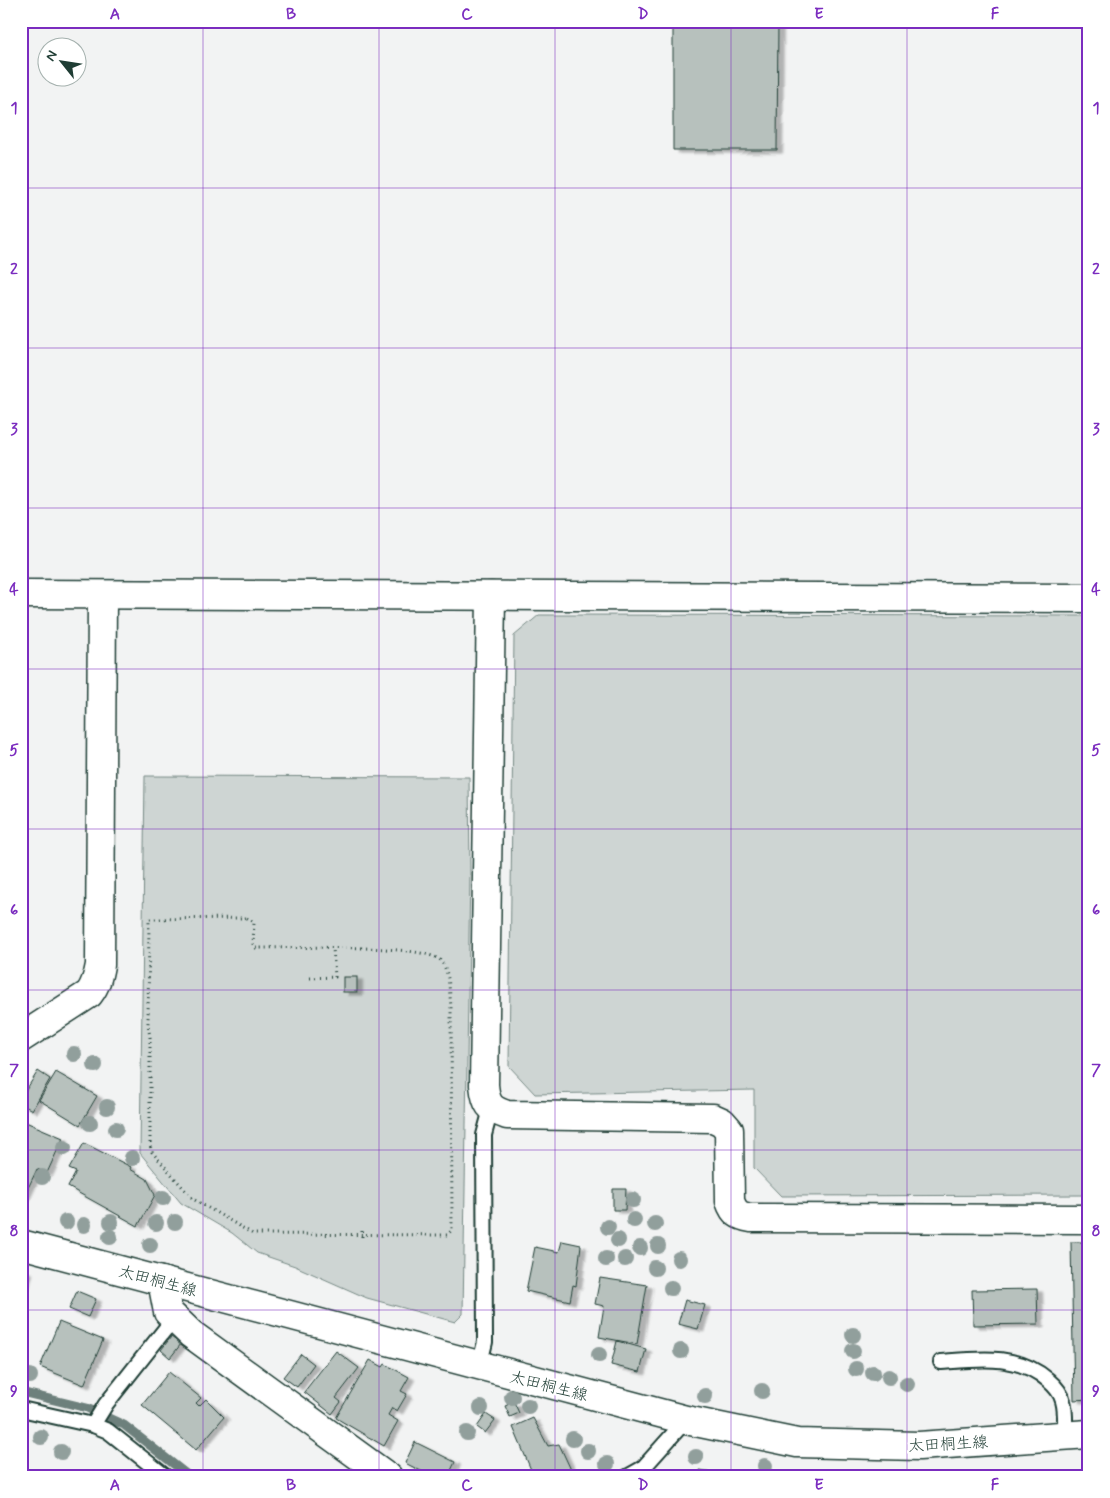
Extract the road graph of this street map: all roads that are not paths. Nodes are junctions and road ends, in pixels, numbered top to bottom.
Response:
1 (21, 594) edge
2 (102, 595) junction
3 (491, 596) junction
4 (1089, 598) edge
5 (21, 1038) edge
6 (491, 1108) junction
7 (1089, 1220) edge
8 (21, 1244) edge
9 (162, 1281) junction
10 (174, 1318) junction
11 (941, 1362) dead end
12 (479, 1367) junction
13 (21, 1409) edge
14 (686, 1420) junction
15 (94, 1422) junction
16 (1077, 1434) edge
17 (166, 1477) edge
18 (388, 1477) edge
19 (627, 1477) edge

1 - 2 street
2 - 3 street
2 - 5 street
3 - 4 street
3 - 6 street
6 - 7 street
6 - 12 lane
8 - 9 street, 太田桐生線
9 - 10 street
9 - 12 street, 太田桐生線
10 - 15 lane
10 - 18 street
11 - 16 lane
12 - 14 street, 太田桐生線
13 - 15 lane
14 - 16 street, 太田桐生線
14 - 19 lane
15 - 17 lane

